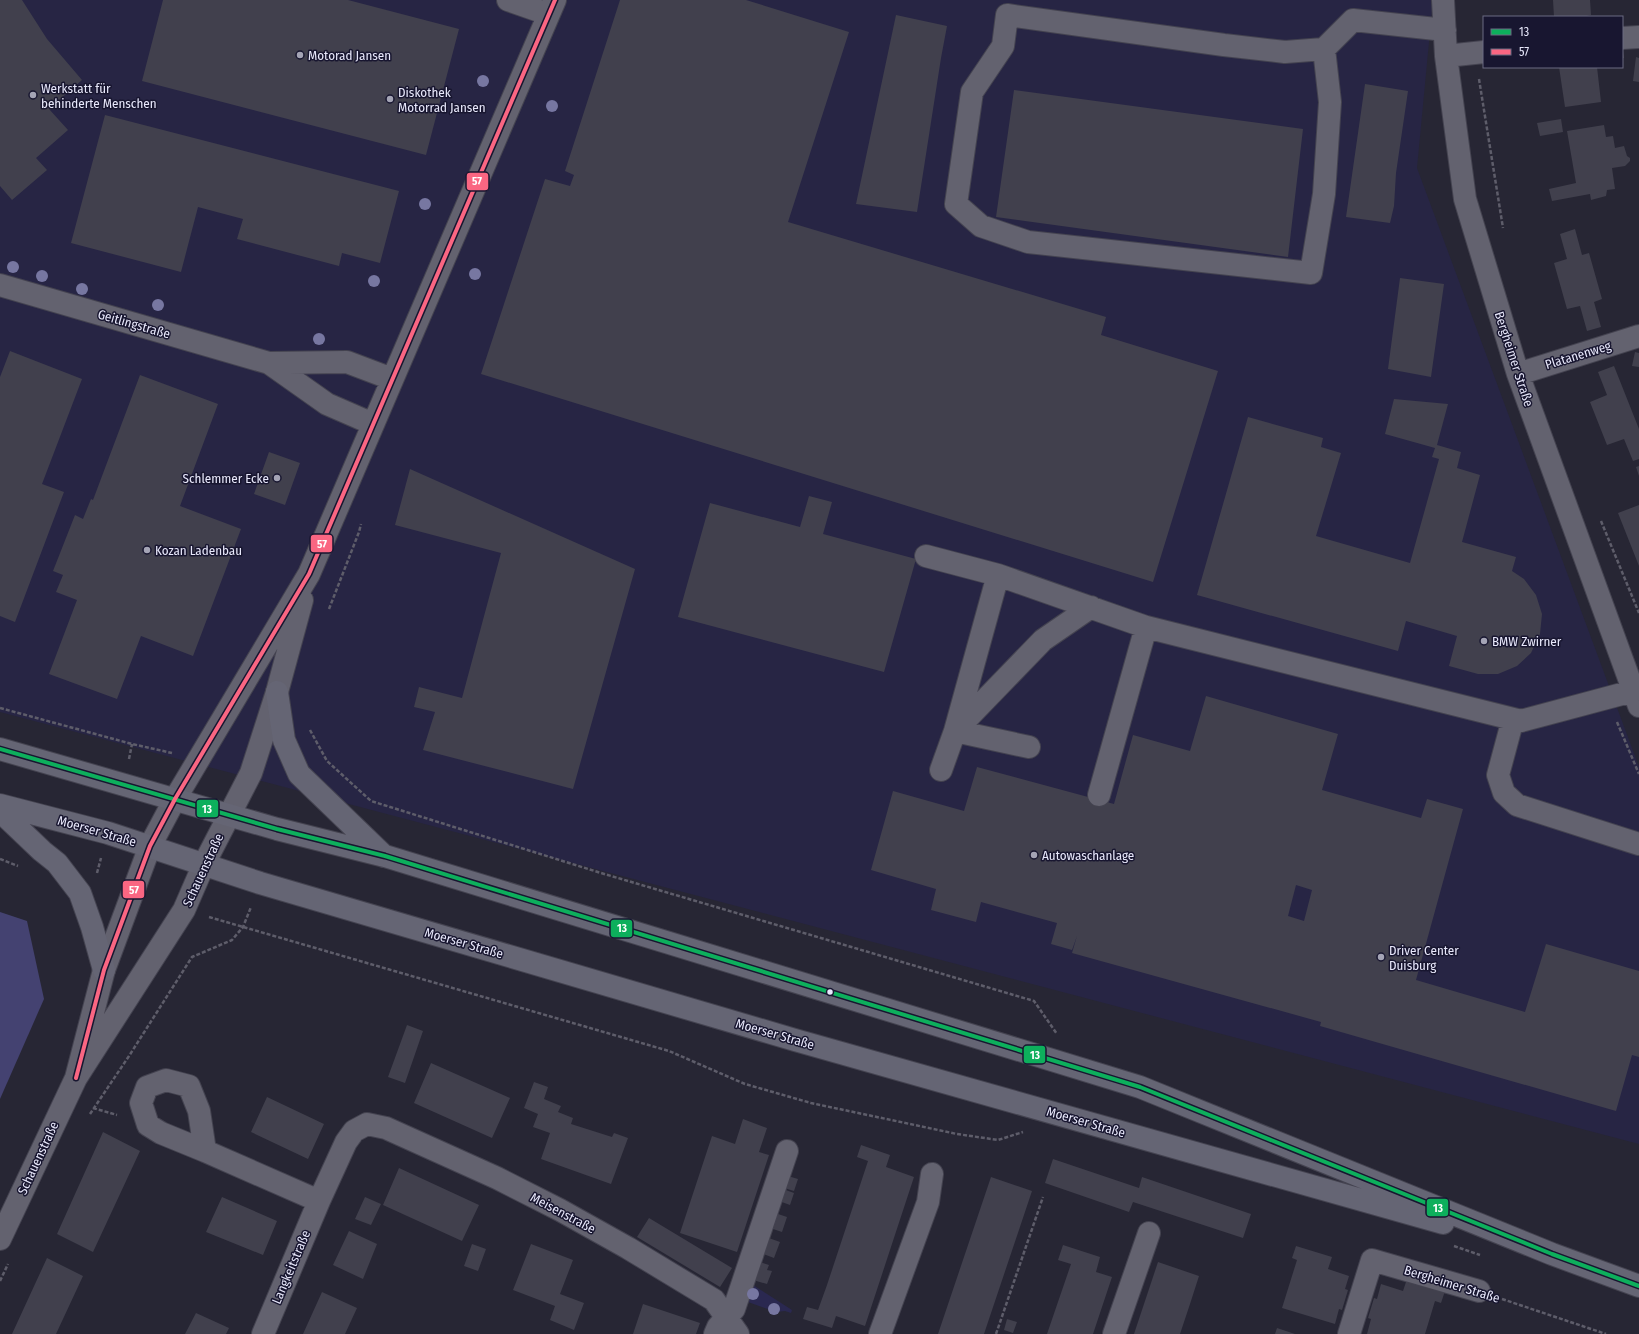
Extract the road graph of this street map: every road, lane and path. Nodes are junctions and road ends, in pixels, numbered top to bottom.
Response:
1 (508, 0) edge
2 (1443, 0) edge
3 (552, 7) edge
4 (1008, 8) edge
5 (1445, 30) junction
6 (1639, 37) edge
7 (1623, 38) edge
8 (1324, 49) junction
9 (1479, 52) edge
10 (1446, 56) junction
11 (1504, 233) dead end
12 (0, 285) edge
13 (1639, 336) edge
14 (269, 363) junction
15 (1518, 374) junction
16 (392, 379) junction
17 (373, 424) junction
18 (361, 519) dead end
19 (1601, 519) dead end
20 (926, 556) dead end
21 (309, 574) junction
22 (998, 575) junction
23 (1091, 607) junction
24 (327, 613) dead end
25 (1639, 613) edge
26 (1146, 627) junction
27 (277, 692) junction
28 (1636, 698) edge
29 (0, 708) edge
30 (1514, 719) junction
31 (307, 724) dead end
32 (955, 731) junction
33 (132, 744) dead end
34 (1029, 747) dead end
35 (0, 748) edge
36 (941, 770) dead end
37 (1099, 795) dead end
38 (175, 799) junction
39 (0, 805) edge
40 (0, 811) edge
41 (230, 816) junction
42 (1639, 844) edge
43 (150, 846) junction
44 (385, 856) junction
45 (204, 864) junction
46 (104, 970) junction
47 (1059, 1038) dead end
48 (76, 1078) junction
49 (66, 1099) junction
50 (93, 1108) junction
51 (89, 1115) dead end
52 (367, 1124) joint
53 (148, 1125) junction
54 (1026, 1132) dead end
55 (205, 1151) junction
56 (787, 1151) dead end
57 (932, 1174) dead end
58 (1043, 1197) dead end
59 (319, 1201) junction
60 (1149, 1233) dead end
61 (0, 1239) edge
62 (1451, 1245) dead end
63 (1552, 1254) junction
64 (1481, 1255) dead end
65 (11, 1259) dead end
66 (0, 1272) edge
67 (4, 1273) junction
68 (0, 1281) edge
69 (1639, 1286) edge
70 (1479, 1291) joint
71 (727, 1329) edge
72 (263, 1334) edge
73 (880, 1334) edge
74 (996, 1334) edge
75 (1114, 1334) edge
76 (1350, 1334) edge
77 (1606, 1334) edge

1 - 3 street
2 - 5 street, Bergheimer Straße
3 - 16 street, Schauenstraße
4 - 8 street
4 - 8 street
5 - 8 street
5 - 10 street, Bergheimer Straße
6 - 7 street
9 - 10 street
9 - 11 path
10 - 15 street, Bergheimer Straße
12 - 14 street, Geitlingstraße
13 - 15 street, Platanenweg
14 - 16 street, Geitlingstraße
14 - 17 street, Geitlingstraße
15 - 28 street, Bergheimer Straße
16 - 17 street, Schauenstraße
17 - 21 street, Schauenstraße
18 - 24 path
19 - 25 path
20 - 22 street
21 - 27 street, Schauenstraße
21 - 38 street, Schauenstraße
22 - 23 street
22 - 32 street
23 - 26 street
23 - 32 street
26 - 30 street
26 - 37 street
27 - 41 street, Schauenstraße
27 - 44 main road
28 - 30 street
29 - 33 path
30 - 42 street
31 - 47 path
32 - 34 street
32 - 36 street
35 - 38 main road, Moerser Straße
38 - 41 main road, Moerser Straße
38 - 43 street, Schauenstraße
39 - 43 main road, Moerser Straße
40 - 46 main road
41 - 44 main road, Moerser Straße
41 - 45 street, Schauenstraße
43 - 45 main road, Moerser Straße
43 - 46 street, Schauenstraße
44 - 63 main road, Moerser Straße
45 - 48 street, Schauenstraße
45 - 63 main road, Moerser Straße
46 - 48 street, Schauenstraße
48 - 49 street, Schauenstraße
49 - 50 path
49 - 61 street, Schauenstraße
50 - 51 path
50 - 53 path
50 - 54 path
52 - 59 street, Langkeitstraße
52 - 71 street, Meisenstraße
53 - 55 street
53 - 55 street
55 - 59 street
56 - 71 street
57 - 73 street
58 - 74 path
59 - 72 street, Langkeitstraße
60 - 75 street
62 - 64 path
63 - 69 main road, Moerser Straße
65 - 67 path
66 - 67 path
67 - 68 path
70 - 76 street, Bergheimer Straße
70 - 77 path, Bergheimer Straße

